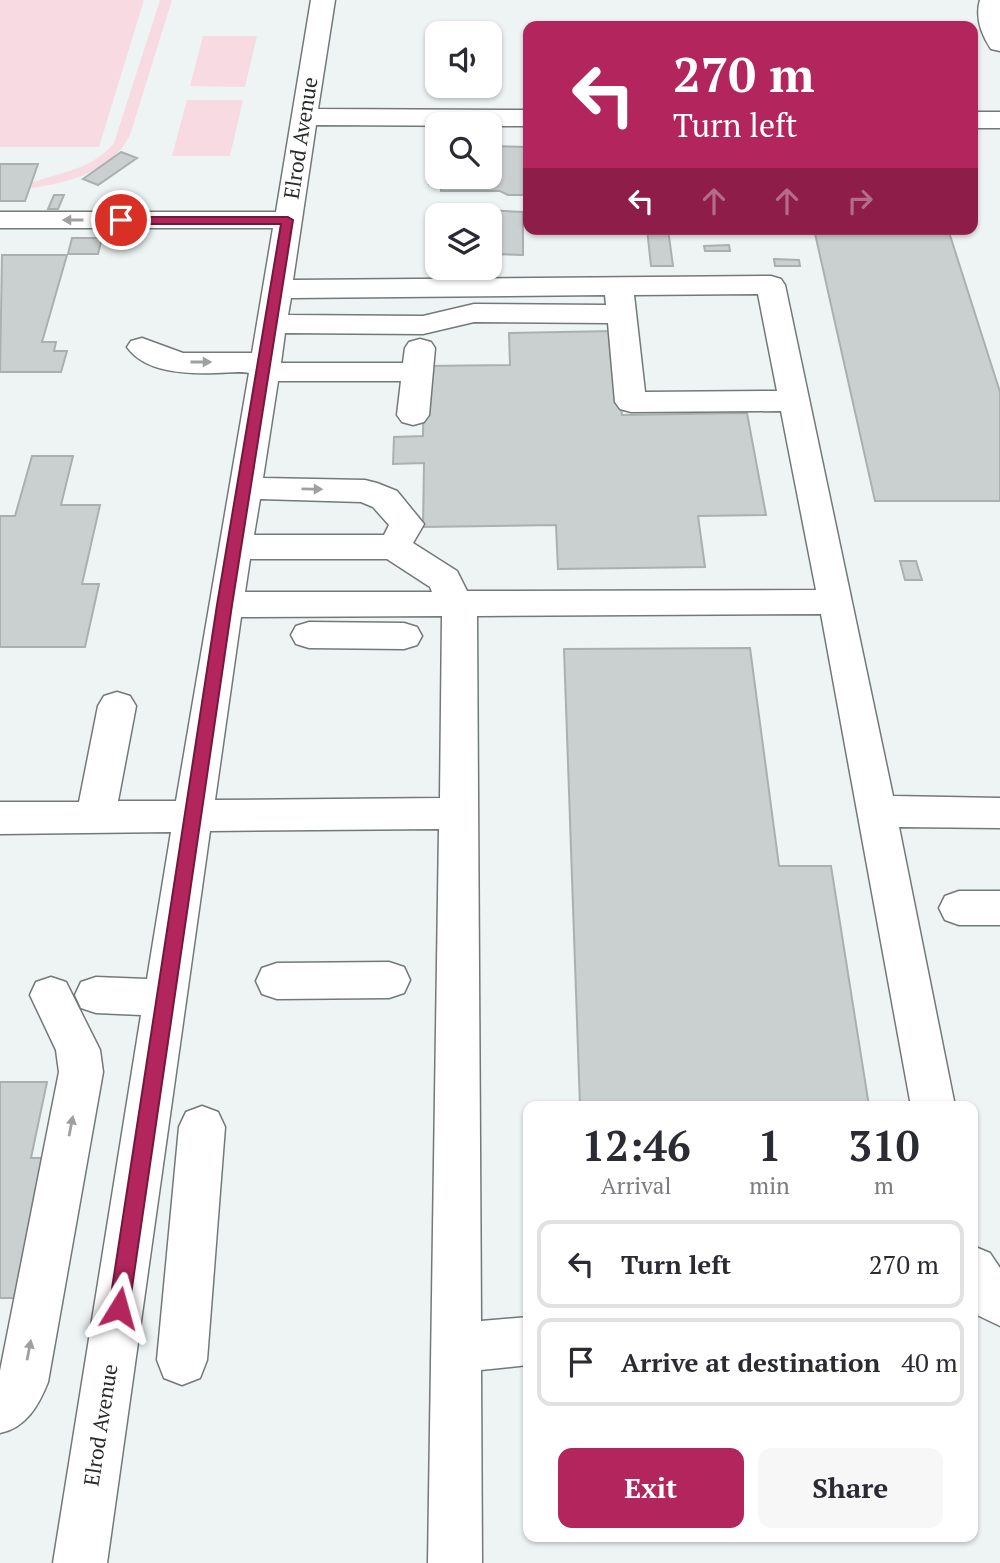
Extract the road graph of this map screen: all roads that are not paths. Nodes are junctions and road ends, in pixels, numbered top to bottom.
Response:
1 (323, 0) edge
2 (992, 0) edge
3 (1000, 44) edge
4 (523, 116) edge
5 (305, 117) junction
6 (380, 117) junction
7 (978, 120) edge
8 (1000, 120) edge
9 (377, 143) dead end
10 (0, 220) edge
11 (288, 220) junction
12 (596, 257) dead end
13 (278, 289) junction
14 (613, 295) junction
15 (272, 324) junction
16 (423, 325) junction
17 (142, 347) dead end
18 (264, 367) junction
19 (418, 372) junction
20 (795, 401) junction
21 (413, 415) dead end
22 (244, 488) junction
23 (236, 547) junction
24 (394, 547) junction
25 (836, 602) junction
26 (225, 605) junction
27 (454, 605) junction
28 (309, 635) dead end
29 (404, 636) dead end
30 (117, 706) dead end
31 (875, 811) junction
32 (458, 813) junction
33 (1000, 813) edge
34 (95, 817) junction
35 (0, 818) edge
36 (194, 818) junction
37 (959, 908) dead end
38 (1000, 908) edge
39 (389, 980) dead end
40 (277, 981) dead end
41 (51, 995) dead end
42 (96, 995) dead end
43 (165, 998) junction
44 (932, 1101) edge
45 (202, 1127) dead end
46 (523, 1341) edge
47 (456, 1348) junction
48 (182, 1360) dead end
49 (0, 1408) edge
50 (80, 1563) edge
51 (455, 1563) edge

1 - 5 street, Elrod Avenue
2 - 3 street
4 - 6 street
5 - 6 street
5 - 11 street, Elrod Avenue
6 - 9 street
7 - 8 street
11 -> 10 street
11 - 13 street, Elrod Avenue
12 - 14 street
13 - 14 street
13 - 15 street, Elrod Avenue
14 - 16 street
14 - 20 street
14 - 20 street
15 - 16 street
15 - 18 street, Elrod Avenue
16 - 19 street
17 -> 18 street
18 - 19 street
18 - 22 street, Elrod Avenue
19 - 21 street
20 - 25 street
22 - 23 street, Elrod Avenue
22 -> 24 street
23 - 24 street
23 - 26 street, Elrod Avenue
24 - 27 street
25 - 27 street
25 - 31 street
26 - 27 street
26 - 36 street, Elrod Avenue
27 - 32 street
28 - 29 street
30 - 34 street
31 - 33 street
31 - 44 street
32 - 36 street
32 - 47 street
34 - 35 street
34 - 36 street
36 - 43 street, Elrod Avenue
37 - 38 street
39 - 40 street
49 -> 41 street
42 - 43 street
43 - 50 street, Elrod Avenue
45 - 48 street
46 - 47 street
47 - 51 street

